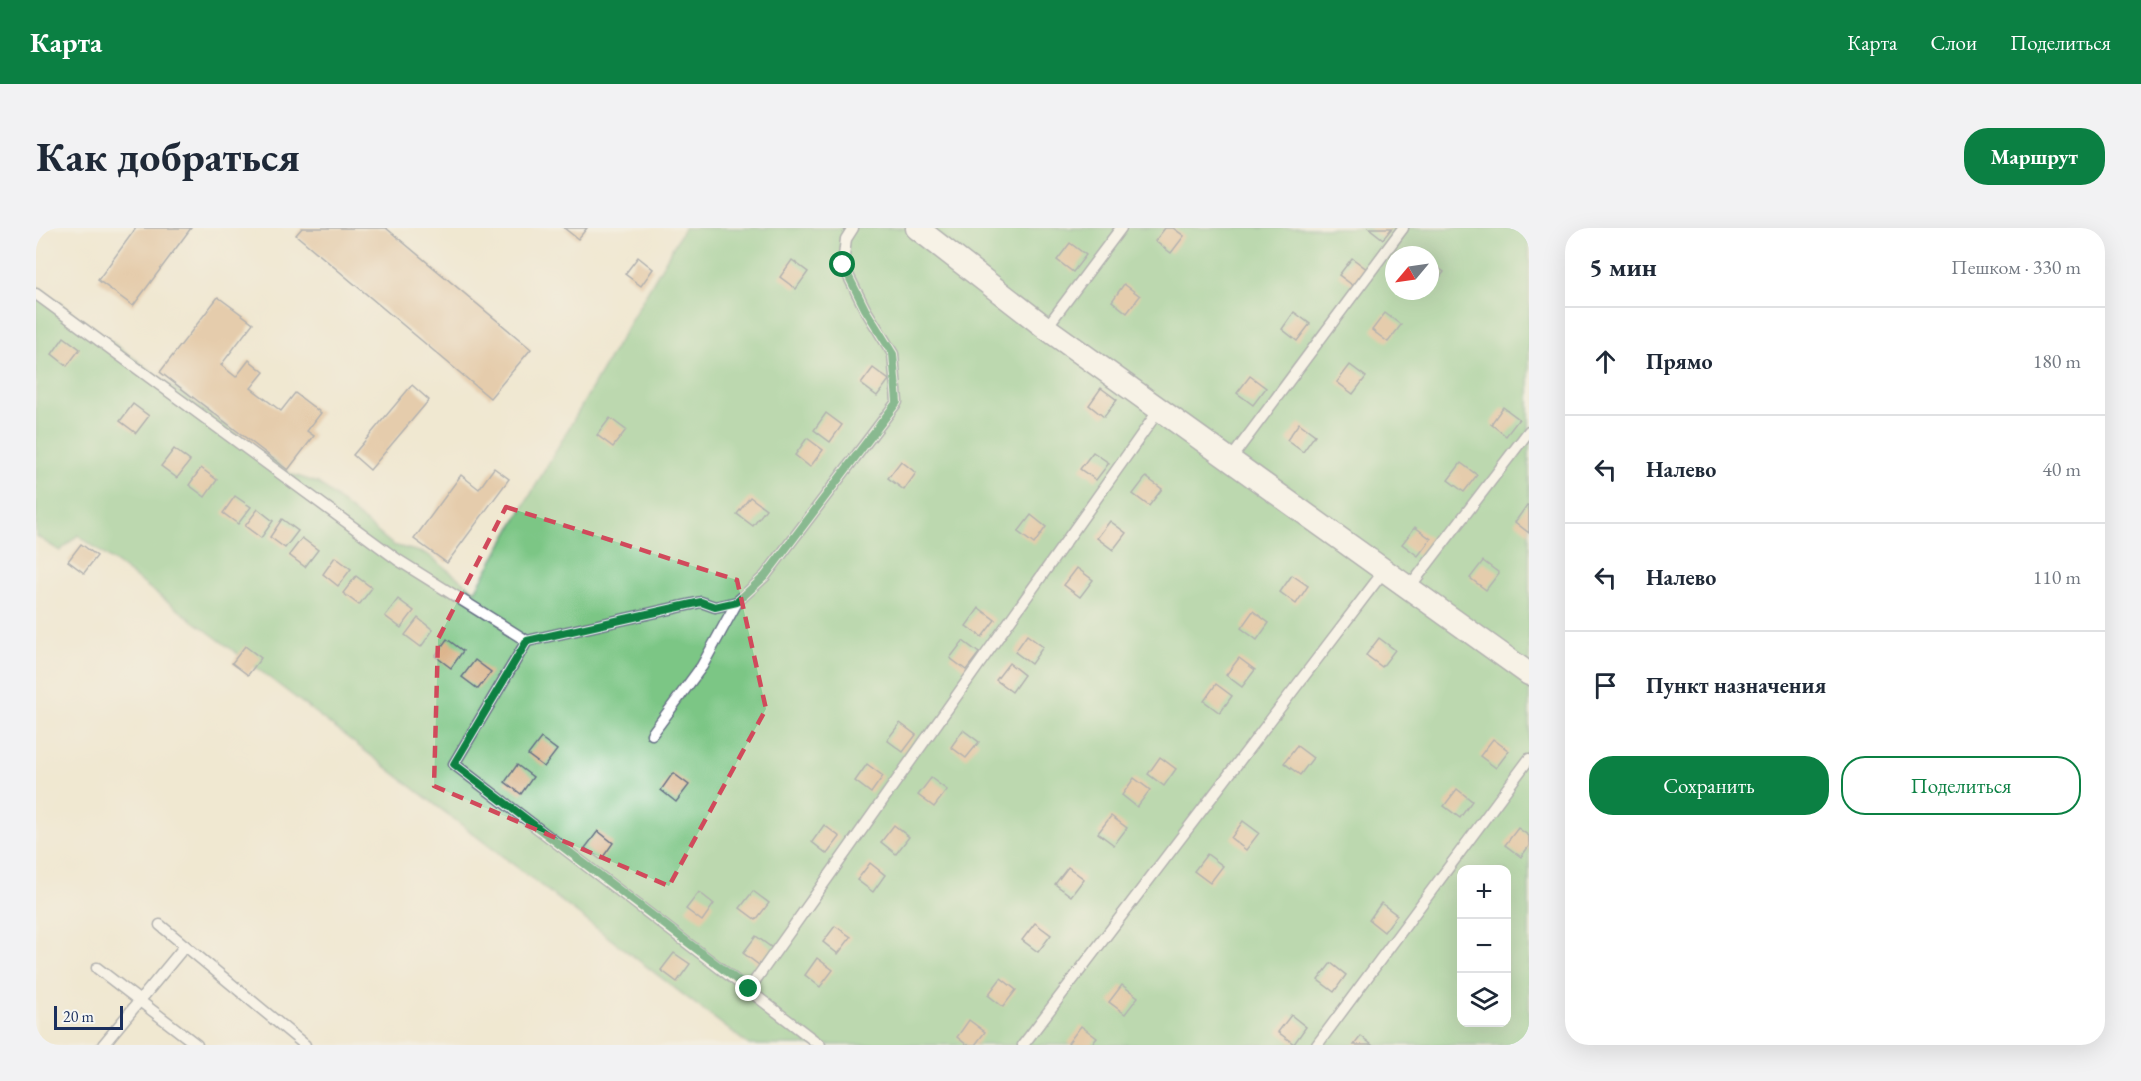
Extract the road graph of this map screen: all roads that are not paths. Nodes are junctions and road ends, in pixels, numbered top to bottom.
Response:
1 (853, 228) edge
2 (917, 228) edge
3 (1121, 228) edge
4 (1403, 228) edge
5 (36, 294) edge
6 (1046, 328) junction
7 (1159, 410) junction
8 (1529, 431) edge
9 (1230, 460) junction
10 (1384, 571) junction
11 (1409, 588) junction
12 (737, 602) junction
13 (527, 641) junction
14 (1529, 674) edge
15 (652, 734) dead end
16 (1529, 759) edge
17 (160, 925) dead end
18 (185, 946) junction
19 (97, 968) dead end
20 (749, 989) junction
21 (140, 1001) junction
22 (103, 1045) edge
23 (198, 1045) edge
24 (305, 1045) edge
25 (820, 1045) edge
26 (1023, 1045) edge
27 (1317, 1045) edge

1 - 12 lane
2 - 6 street
3 - 6 lane
4 - 9 lane
5 - 13 lane
6 - 7 street
7 - 9 street
7 - 20 lane
8 - 11 lane
9 - 10 street
10 - 11 street
10 - 26 lane
11 - 14 street
12 - 13 lane
12 - 15 lane
13 - 20 lane
16 - 27 lane
17 - 18 lane
18 - 21 lane
18 - 24 lane
19 - 21 lane
20 - 25 lane
21 - 22 lane
21 - 23 lane

